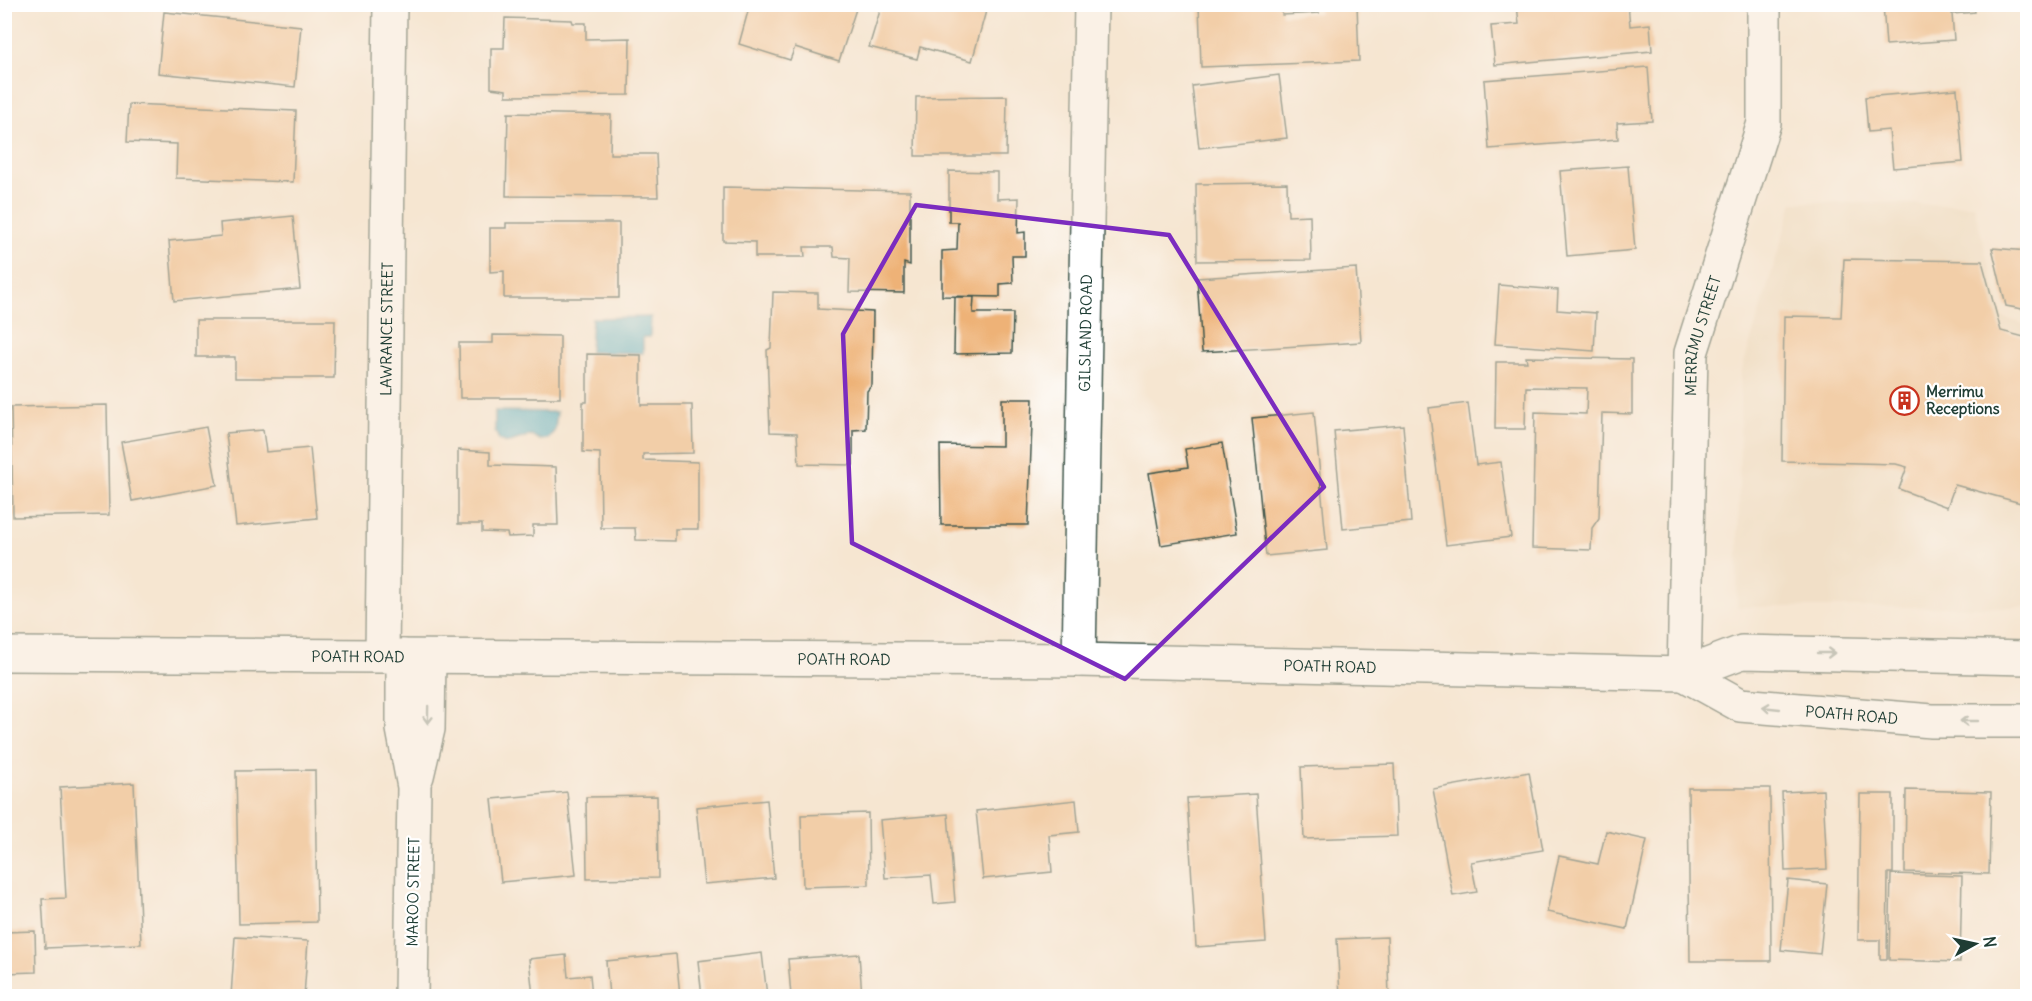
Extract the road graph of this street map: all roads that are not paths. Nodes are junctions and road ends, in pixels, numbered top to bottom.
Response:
1 (390, 4) edge
2 (1090, 4) edge
3 (1764, 4) edge
4 (4, 654) edge
5 (405, 656) junction
6 (2028, 658) edge
7 (1078, 660) junction
8 (1684, 674) junction
9 (2028, 721) edge
10 (411, 996) edge

1 - 5 street, LAWRANCE STREET
2 - 7 street, GILSLAND ROAD
3 - 8 street, MERRIMU STREET
4 - 5 street, POATH ROAD
5 - 7 street, POATH ROAD
5 -> 10 street, MAROO STREET
8 -> 6 street, POATH ROAD
7 - 8 street, POATH ROAD
9 -> 8 street, POATH ROAD

